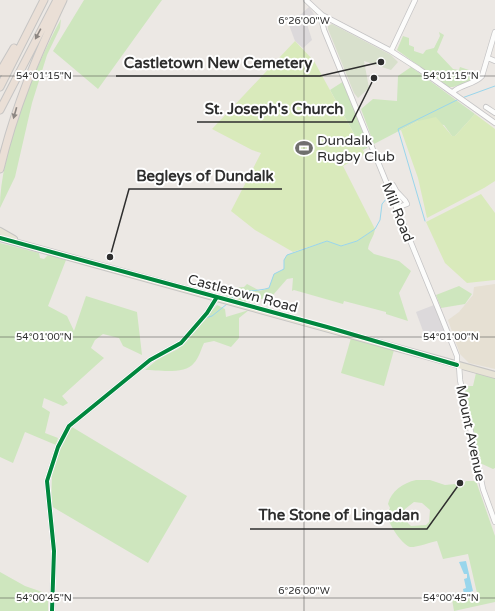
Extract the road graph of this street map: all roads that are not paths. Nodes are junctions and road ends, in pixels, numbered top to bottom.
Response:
1 (43, 0) edge
2 (57, 0) edge
3 (63, 0) edge
4 (306, 0) edge
5 (415, 0) edge
6 (322, 15) junction
7 (495, 32) edge
8 (391, 51) junction
9 (488, 58) junction
10 (495, 61) edge
11 (0, 72) edge
12 (0, 87) edge
13 (453, 92) junction
14 (0, 110) edge
15 (495, 113) edge
16 (484, 115) junction
17 (495, 123) edge
18 (0, 169) edge
19 (393, 185) dead end
20 (396, 208) junction
21 (0, 231) edge
22 (0, 238) edge
23 (23, 243) junction
24 (216, 297) junction
25 (458, 365) junction
26 (495, 375) edge
27 (495, 505) edge
28 (489, 508) junction
29 (495, 522) edge
30 (52, 611) edge

1 - 11 highway
1 - 12 highway
2 -> 14 highway
3 -> 18 highway
4 - 6 street
5 - 8 street
6 - 8 street
6 - 20 street, Mill Road
7 - 9 street
8 - 13 street
9 - 10 street
9 - 13 street
13 - 16 street
15 - 16 street
16 - 17 street
19 - 20 street
20 - 25 street, Mill Road
21 - 23 main road, Castletown Road
22 - 23 main road, Castletown Road
23 - 24 main road, Castletown Road
24 - 25 main road, Castletown Road
24 - 30 street
25 - 26 main road, Castletown Road
25 - 28 street, Mount Avenue
27 - 28 street
28 - 29 street, Mount Avenue

